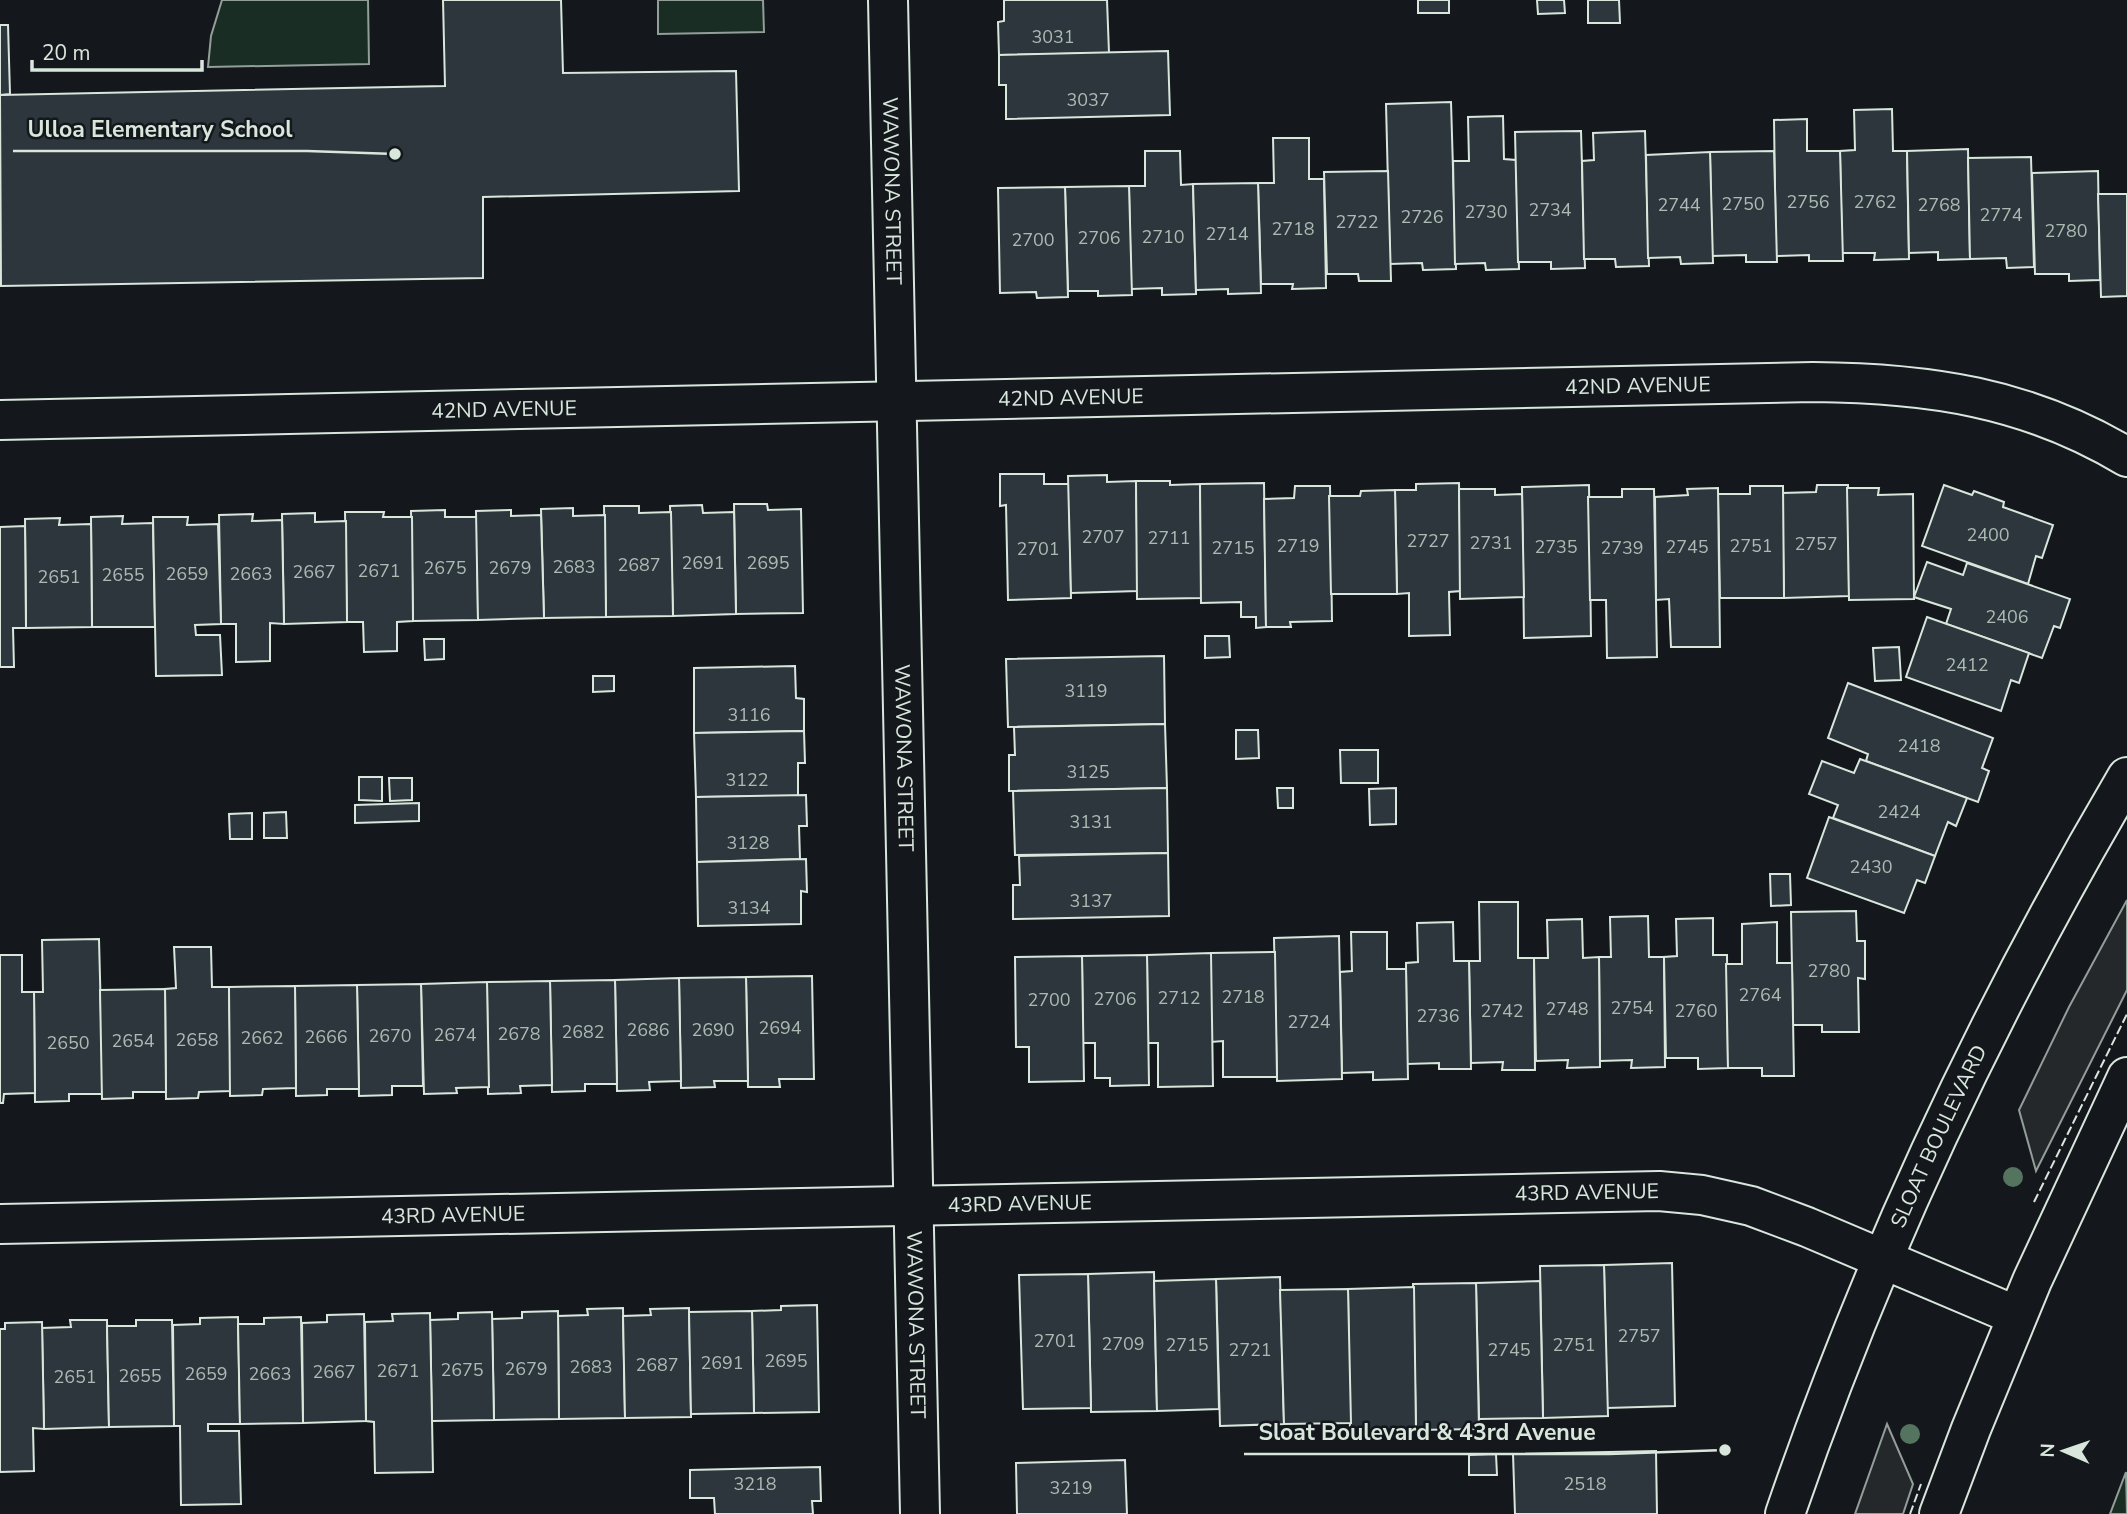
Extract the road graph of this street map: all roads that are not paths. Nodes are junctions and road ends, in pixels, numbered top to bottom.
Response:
1 (888, 0) edge
2 (897, 401) junction
3 (0, 420) edge
4 (2127, 457) edge
5 (2127, 777) edge
6 (2127, 1077) edge
7 (913, 1205) junction
8 (0, 1224) edge
9 (1883, 1259) junction
10 (2017, 1316) junction
11 (920, 1514) edge
12 (1785, 1514) edge
13 (1939, 1514) edge

1 - 2 street, WAWONA STREET
2 - 3 street, 42ND AVENUE
2 - 4 street, 42ND AVENUE
2 - 7 street, WAWONA STREET
5 - 9 street, SLOAT BOULEVARD
6 - 10 street
7 - 8 street, 43RD AVENUE
7 - 9 street, 43RD AVENUE
7 - 11 street, WAWONA STREET
9 - 10 street, 43RD AVENUE
9 - 12 street, SLOAT BOULEVARD
10 - 13 street

